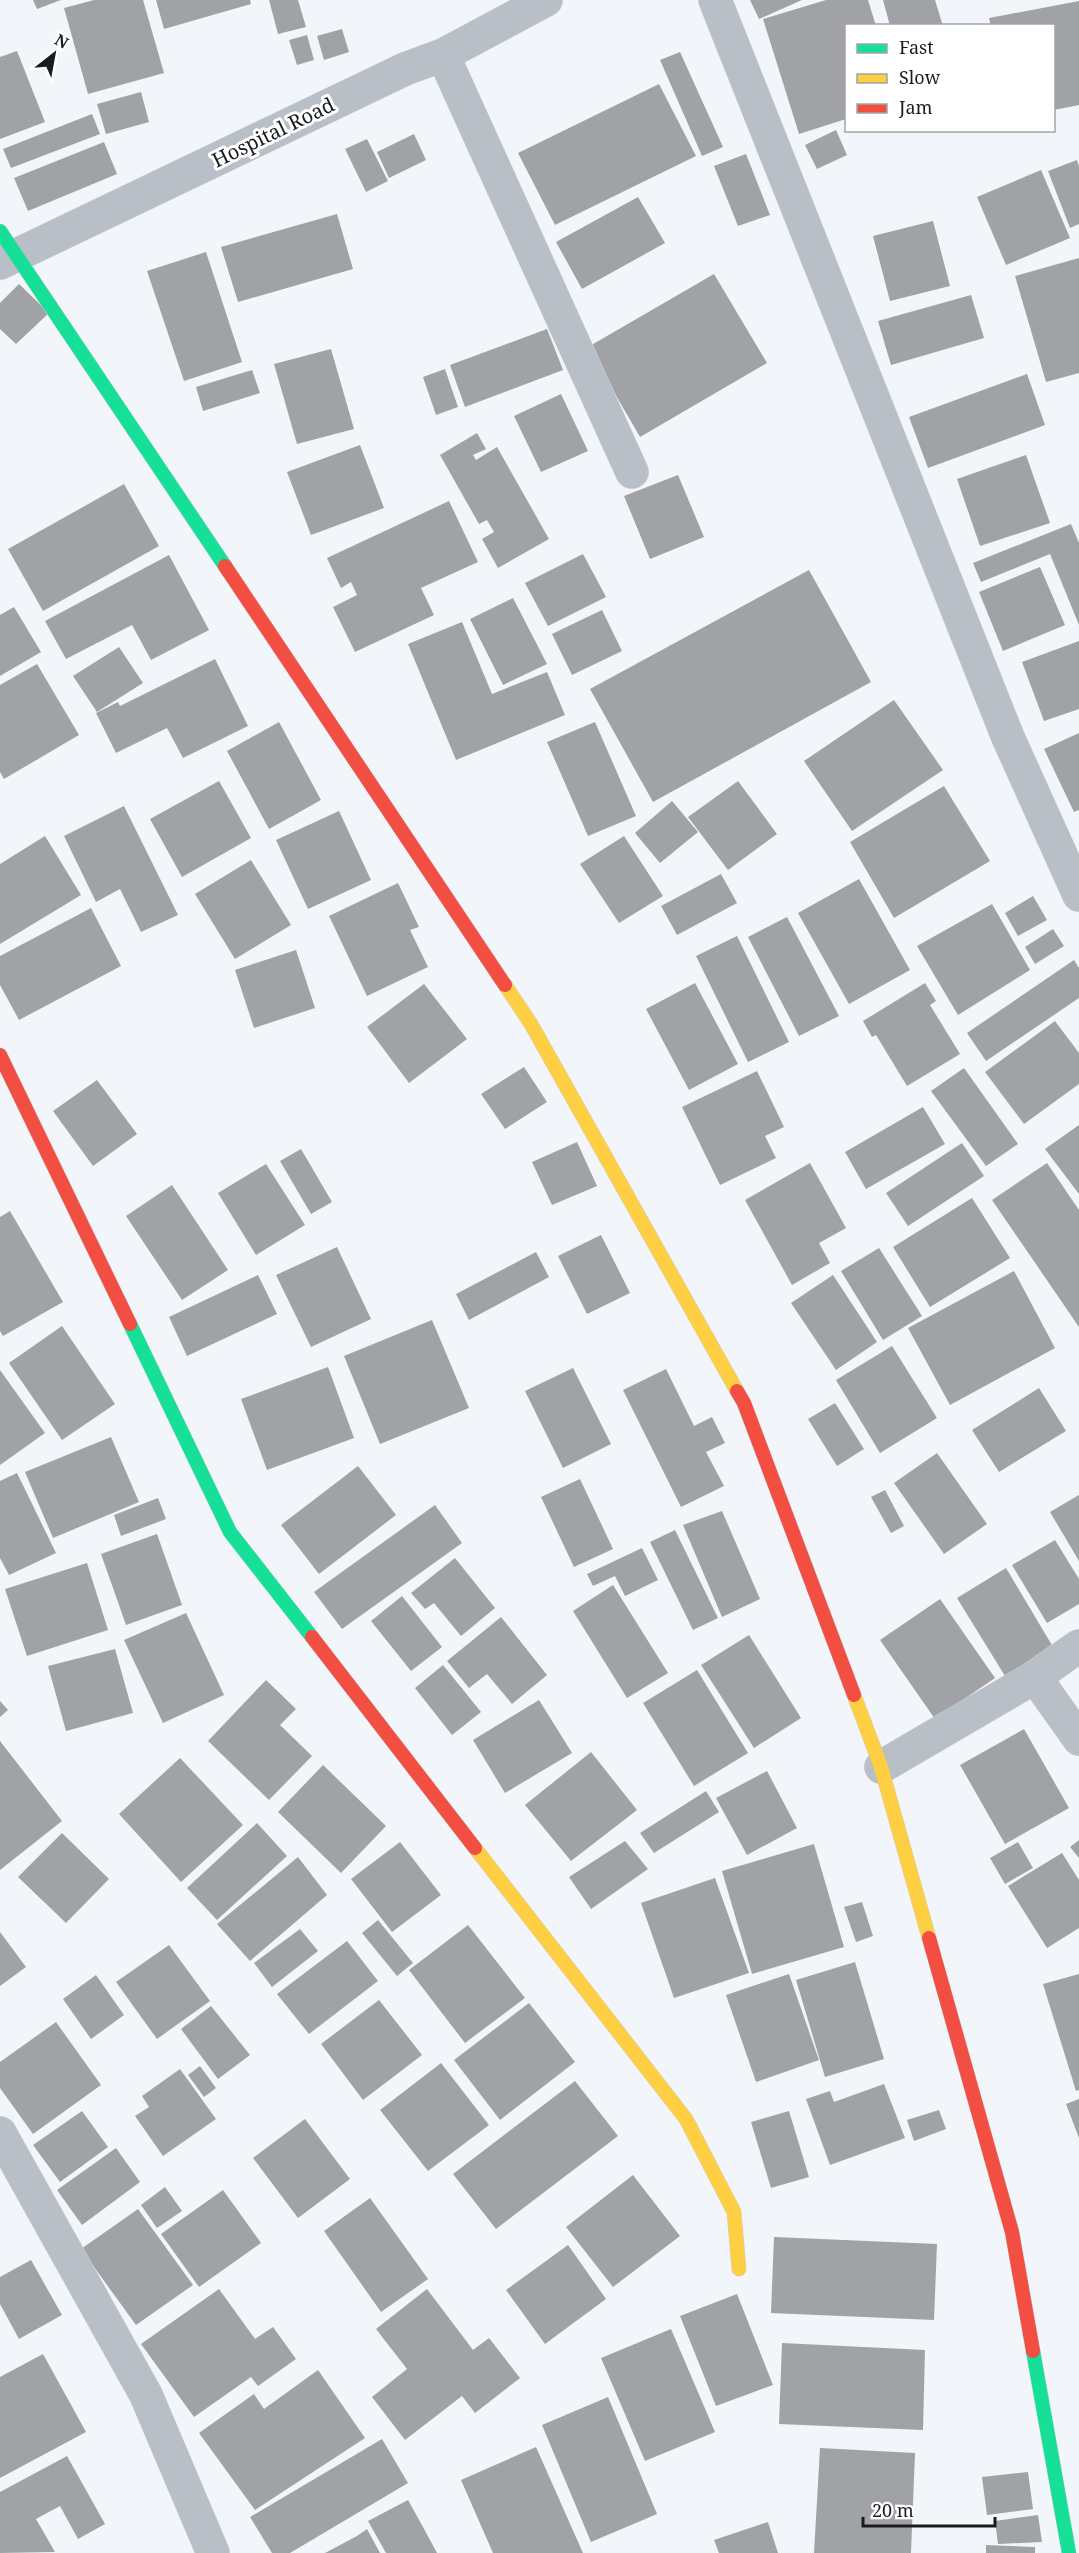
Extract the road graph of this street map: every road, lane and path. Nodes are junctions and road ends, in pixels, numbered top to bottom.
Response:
1 (714, 0) edge
2 (537, 2) edge
3 (443, 55) junction
4 (6, 250) edge
5 (632, 472) dead end
6 (1078, 891) edge
7 (0, 1055) edge
8 (1079, 1646) edge
9 (1035, 1677) junction
10 (1079, 1739) edge
11 (882, 1767) junction
12 (0, 2133) edge
13 (739, 2269) dead end
14 (213, 2553) edge
15 (1069, 2553) edge

1 - 6 street
2 - 3 street, Hospital Road
3 - 4 street, Hospital Road
3 - 5 street
4 - 11 street
7 - 13 street
8 - 9 street
9 - 10 street
9 - 11 street
11 - 15 street
12 - 14 street

